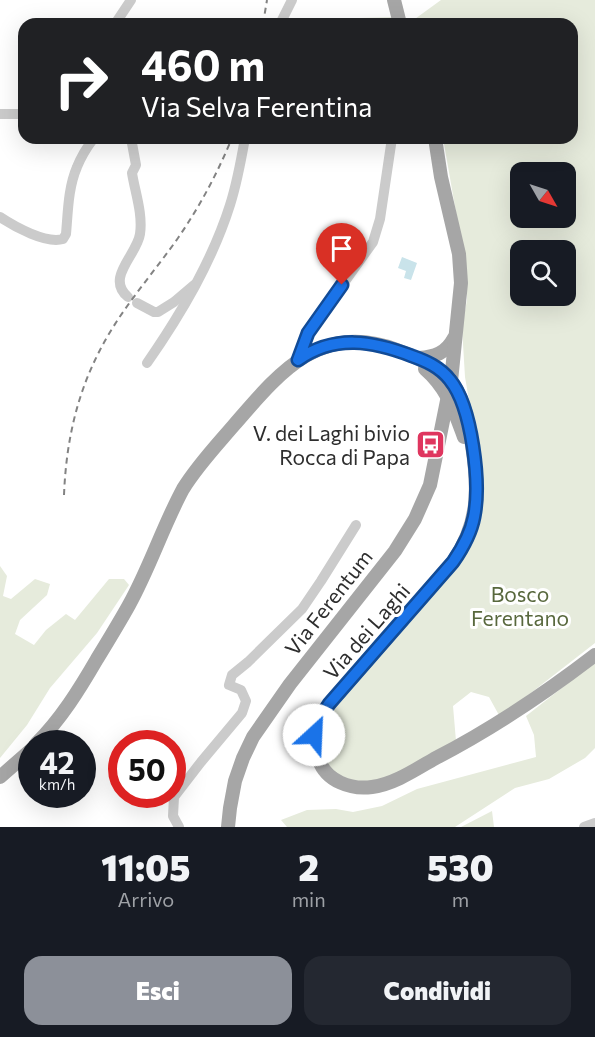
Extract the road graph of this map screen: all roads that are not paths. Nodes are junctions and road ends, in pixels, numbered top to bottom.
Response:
1 (131, 0) edge
2 (292, 0) edge
3 (394, 0) edge
4 (119, 18) edge
5 (283, 18) edge
6 (398, 18) edge
7 (0, 114) edge
8 (18, 114) edge
9 (90, 144) edge
10 (132, 144) edge
11 (244, 144) edge
12 (391, 144) edge
13 (436, 144) edge
14 (0, 218) edge
15 (198, 281) junction
16 (455, 336) junction
17 (414, 357) junction
18 (298, 360) junction
19 (147, 363) dead end
20 (427, 370) junction
21 (451, 381) junction
22 (448, 396) junction
23 (465, 406) junction
24 (443, 423) junction
25 (464, 434) junction
26 (439, 442) junction
27 (474, 464) junction
28 (356, 525) dead end
29 (595, 656) edge
30 (49, 730) edge
31 (18, 761) edge
32 (0, 777) edge
33 (595, 824) edge
34 (179, 827) edge
35 (228, 827) edge
36 (584, 827) edge

1 - 4 street
2 - 5 street
3 - 6 main road
7 - 8 street
9 - 14 street
10 - 15 street
11 - 15 street
12 - 18 street
13 - 16 main road
15 - 19 street
16 - 17 main road
16 - 21 main road, Via Ferentum
16 - 23 main road
17 - 18 main road, Via dei Laghi
17 - 20 main road, Via dei Laghi
17 - 21 main road, Via dei Laghi
18 - 30 main road, Via dei Laghi
20 - 22 main road, Via dei Laghi
20 - 24 main road
21 - 22 main road, Via Ferentum
21 - 23 main road, Via dei Laghi
22 - 24 main road, Via Ferentum
22 - 25 main road, Via dei Laghi
23 - 27 main road, Via dei Laghi
24 - 26 main road, Via Ferentum
25 - 26 main road
25 - 27 main road, Via dei Laghi
26 - 35 main road, Via Ferentum
27 - 29 main road, Via dei Laghi
28 - 34 street
31 - 32 main road
33 - 36 street

